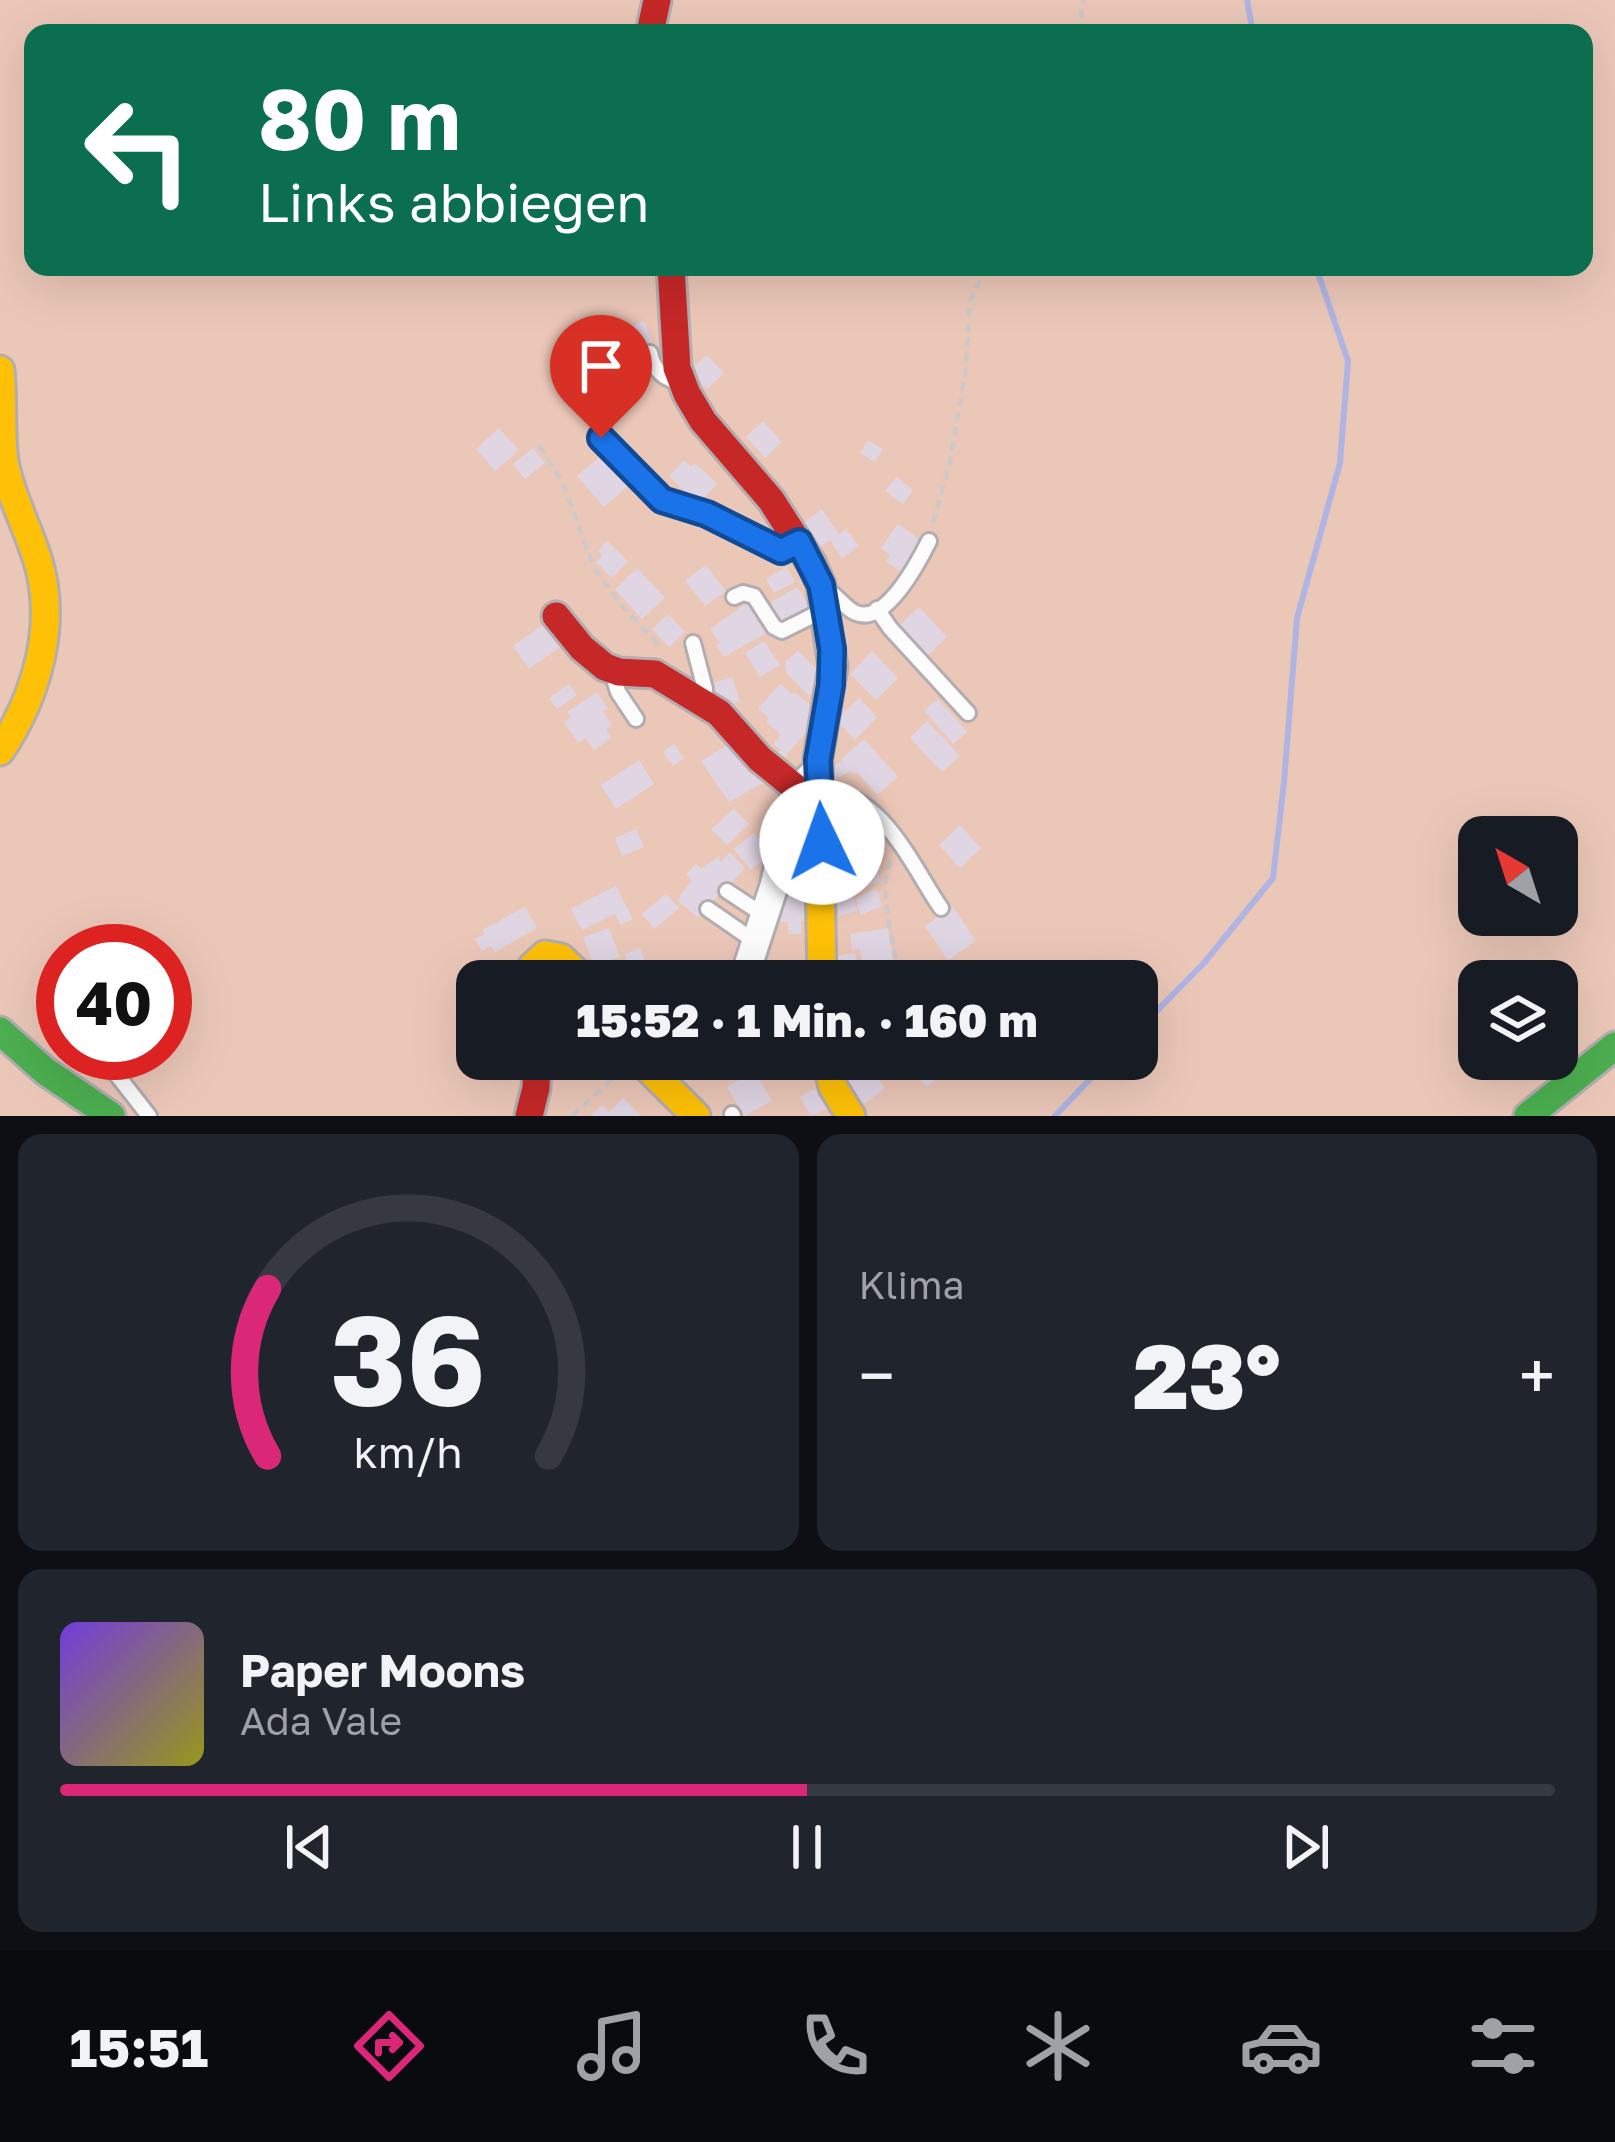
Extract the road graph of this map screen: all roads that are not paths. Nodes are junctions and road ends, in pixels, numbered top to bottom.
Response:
1 (671, 276) edge
2 (650, 353) dead end
3 (0, 370) edge
4 (680, 379) junction
5 (601, 438) dead end
6 (929, 541) road end
7 (799, 542) junction
8 (734, 597) dead end
9 (824, 603) junction
10 (878, 609) junction
11 (556, 616) dead end
12 (693, 643) dead end
13 (615, 671) junction
14 (704, 694) dead end
15 (968, 713) dead end
16 (636, 719) dead end
17 (0, 751) edge
18 (812, 787) junction
19 (727, 891) dead end
20 (941, 908) dead end
21 (707, 909) dead end
22 (761, 929) junction
23 (537, 960) edge
24 (564, 960) edge
25 (750, 960) edge
26 (821, 960) edge
27 (0, 1031) edge
28 (1615, 1046) edge
29 (122, 1080) edge
30 (536, 1080) edge
31 (662, 1080) edge
32 (831, 1080) edge
33 (111, 1116) edge
34 (149, 1116) edge
35 (529, 1116) edge
36 (696, 1116) edge
37 (851, 1116) edge
38 (1528, 1116) edge

1 - 4 street
2 - 4 lane
3 - 17 street
4 - 7 street
5 - 7 lane
6 - 10 lane
7 - 9 street
8 - 9 lane
9 - 10 lane
9 - 18 street
10 - 15 lane
11 - 13 street
12 - 14 lane
13 - 16 lane
13 - 18 street
18 - 20 lane
18 - 22 street
18 - 26 street
19 - 22 lane
21 - 22 lane
22 - 25 street
23 - 24 street
27 - 33 street
28 - 38 street
29 - 34 lane
30 - 35 street
31 - 36 street
32 - 37 street

